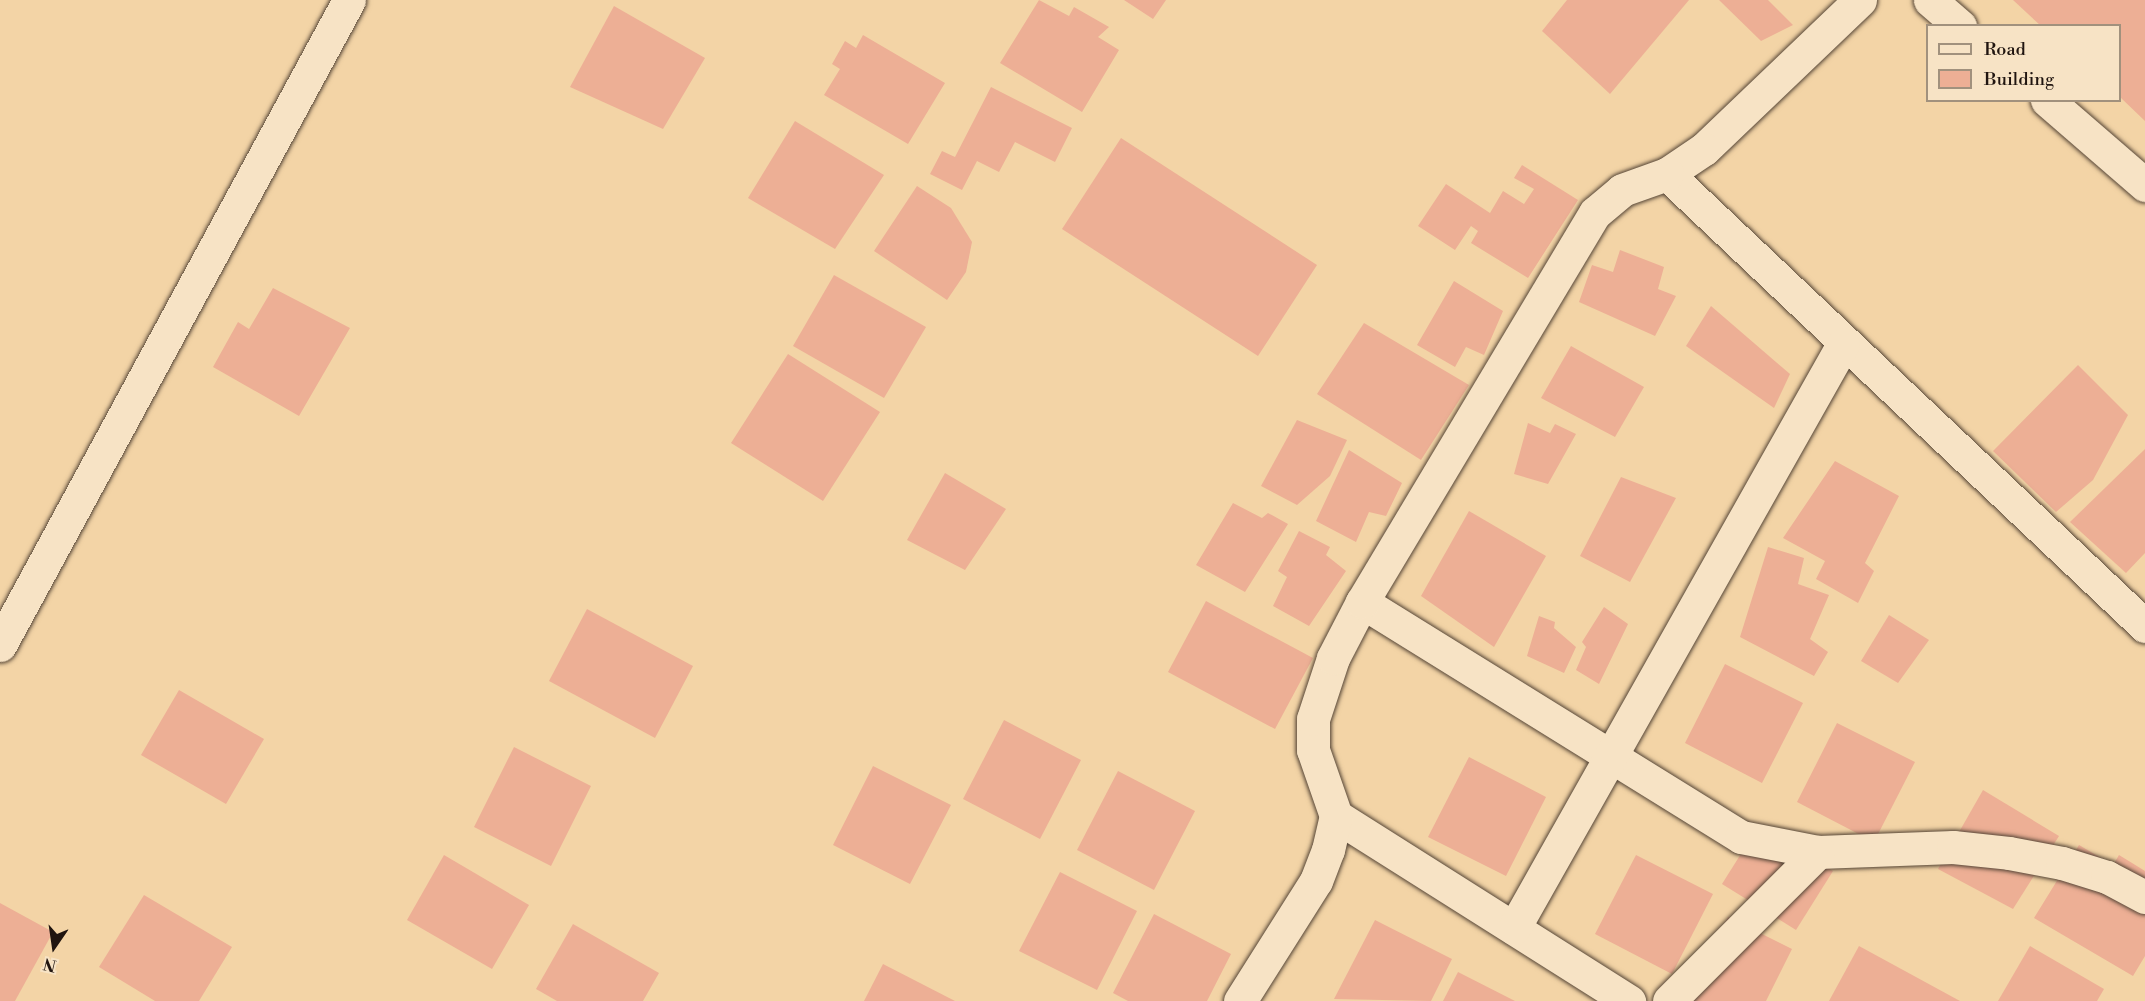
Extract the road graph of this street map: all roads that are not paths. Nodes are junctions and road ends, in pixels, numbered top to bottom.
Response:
1 (349, 0) edge
2 (1860, 0) edge
3 (1930, 0) edge
4 (1958, 24) edge
5 (2049, 102) edge
6 (1667, 174) junction
7 (2144, 183) edge
8 (1844, 344) junction
9 (1362, 602) junction
10 (2145, 626) edge
11 (0, 645) edge
12 (1611, 754) junction
13 (1336, 816) junction
14 (1818, 852) junction
15 (2145, 897) edge
16 (1514, 928) junction
17 (1240, 1001) edge
18 (1629, 1001) edge
19 (1669, 1001) edge

1 - 11 street
2 - 6 street
3 - 4 street
5 - 7 street
6 - 8 street
6 - 9 street
8 - 10 street
8 - 12 street
9 - 12 street
9 - 13 street
12 - 14 street
12 - 16 street
13 - 16 street
13 - 17 street
14 - 15 street
14 - 19 street
16 - 18 street

